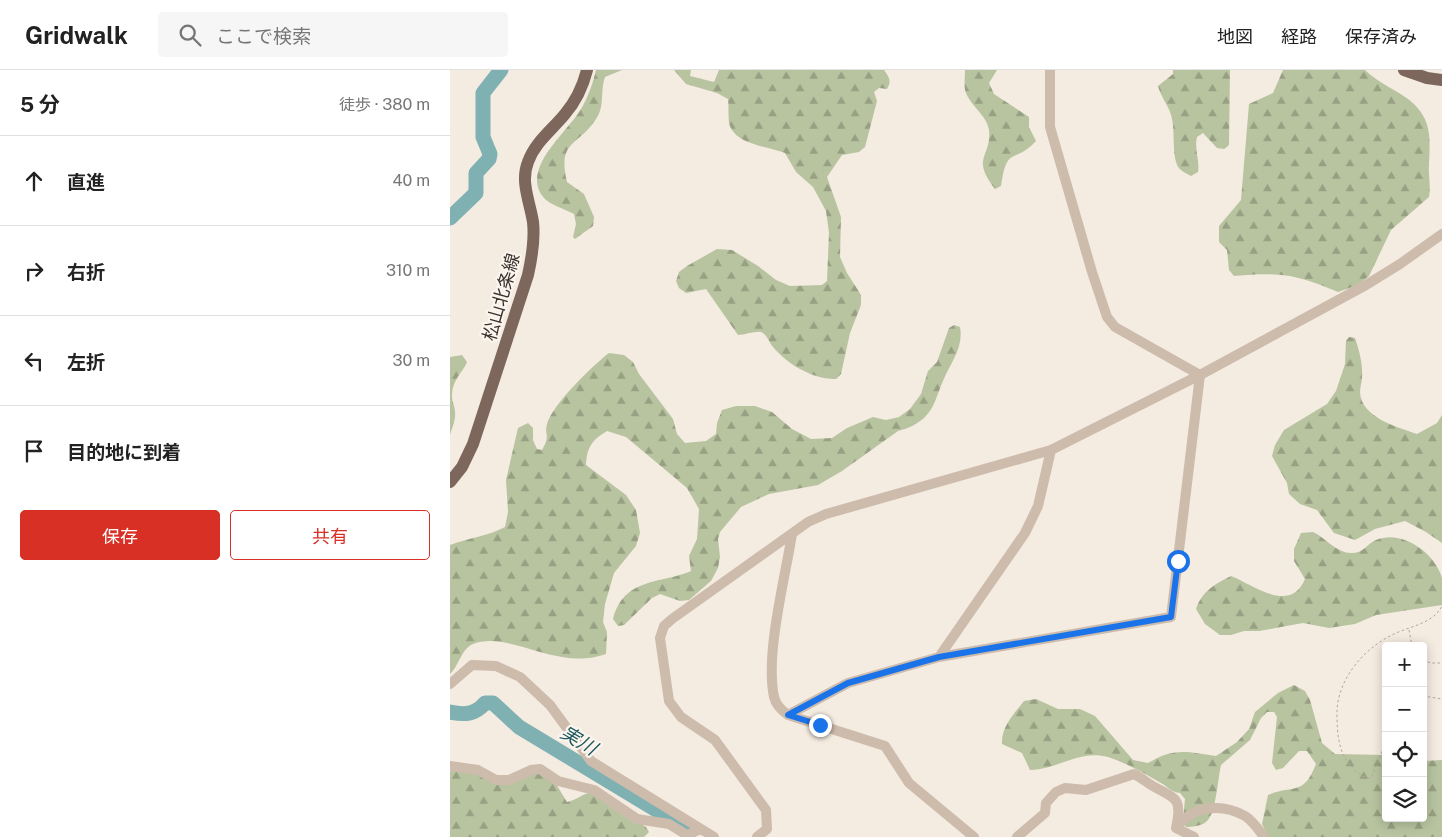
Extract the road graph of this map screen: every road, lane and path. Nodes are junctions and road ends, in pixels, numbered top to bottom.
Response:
1 (587, 70) edge
2 (1050, 70) edge
3 (1404, 70) edge
4 (1442, 80) edge
5 (1442, 234) edge
6 (1200, 375) junction
7 (1051, 450) junction
8 (450, 482) edge
9 (792, 534) junction
10 (1442, 606) edge
11 (1408, 629) junction
12 (1411, 642) edge
13 (939, 657) junction
14 (1427, 662) edge
15 (1442, 663) edge
16 (450, 684) edge
17 (1427, 697) edge
18 (1442, 699) edge
19 (788, 715) junction
20 (1382, 753) edge
21 (450, 766) edge
22 (669, 824) junction
23 (1176, 828) junction
24 (701, 829) junction
25 (674, 837) edge
26 (714, 837) edge
27 (719, 837) edge
28 (757, 837) edge
29 (974, 837) edge
30 (1017, 837) edge
31 (1194, 837) edge
32 (1264, 837) edge

1 - 8 main road, 松山北条線
2 - 6 street
3 - 4 main road
5 - 6 street
6 - 7 street
6 - 13 street
7 - 9 street
7 - 13 street
9 - 19 street
9 - 28 street
10 - 11 path
11 - 12 path
11 - 20 path
13 - 19 street
14 - 15 path
16 - 24 street
17 - 18 path
19 - 29 street
21 - 22 street
22 - 24 street
22 - 25 street
23 - 30 street
23 - 31 street
23 - 32 street
24 - 26 street
26 - 27 street

